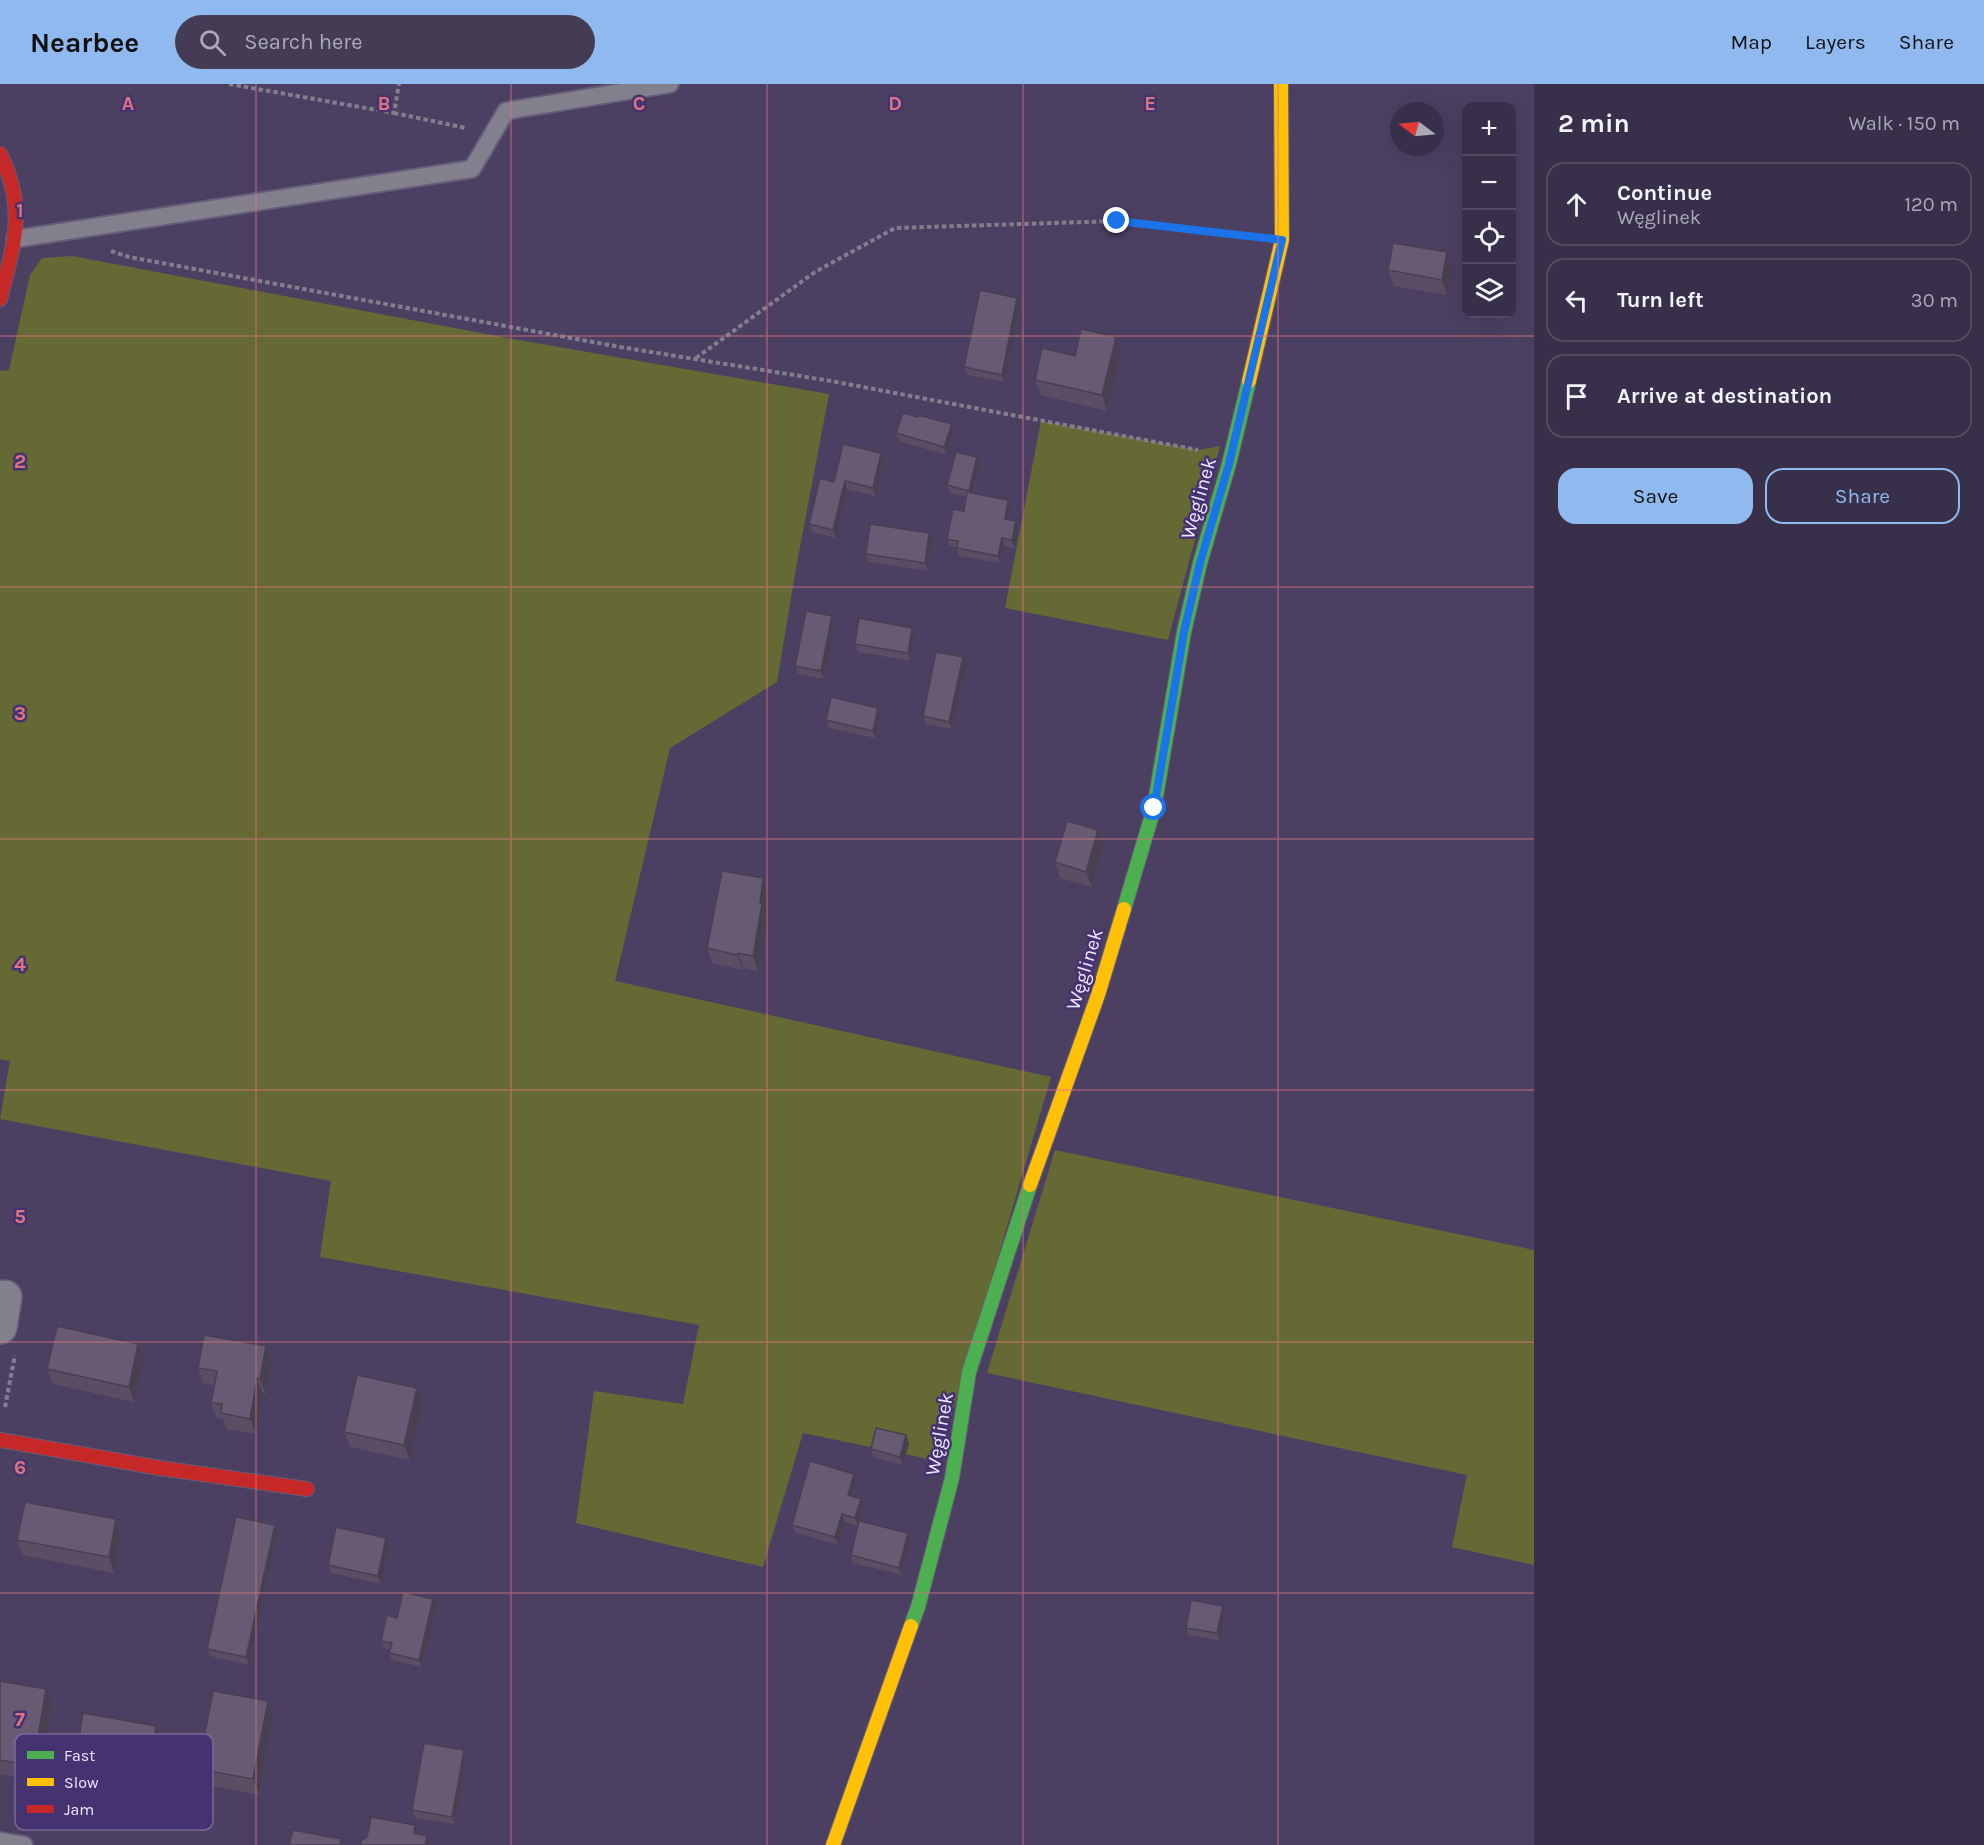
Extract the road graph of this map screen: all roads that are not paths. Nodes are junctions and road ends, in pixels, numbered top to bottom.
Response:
1 (670, 84) edge
2 (1281, 84) edge
3 (0, 154) edge
4 (15, 239) junction
5 (0, 299) edge
6 (0, 1440) edge
7 (307, 1489) dead end
8 (0, 1841) edge
9 (24, 1845) edge
10 (833, 1845) edge

1 - 4 lane
2 - 10 street, Węglinek
3 - 4 street
4 - 5 street
6 - 7 street
8 - 9 lane

